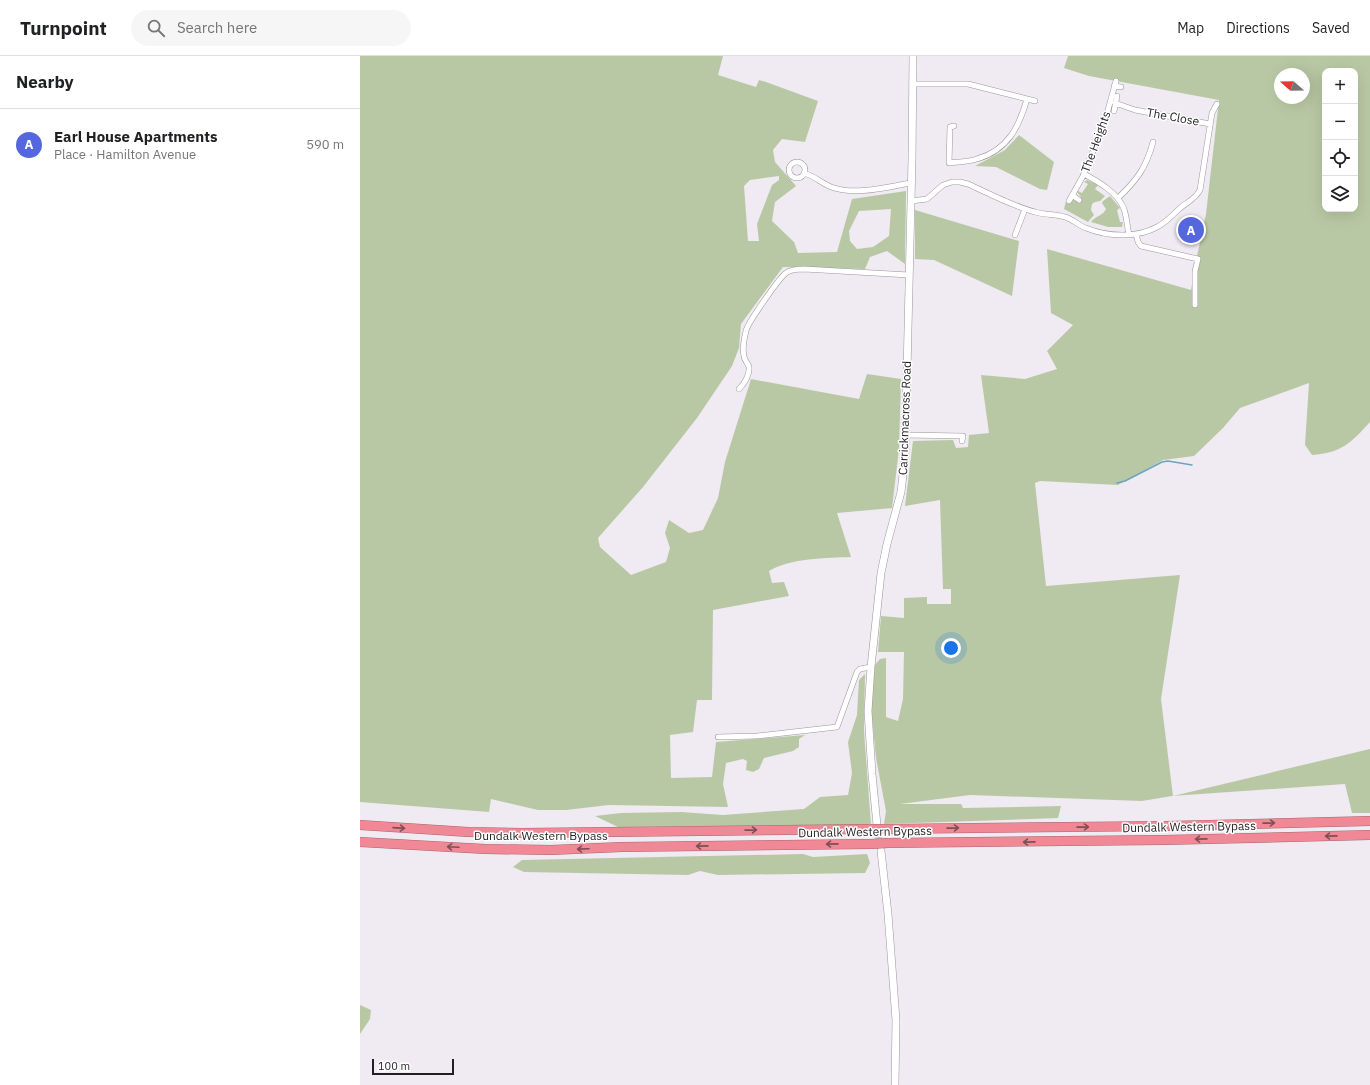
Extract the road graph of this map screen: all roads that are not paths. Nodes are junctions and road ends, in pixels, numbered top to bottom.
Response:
1 (913, 56) edge
2 (913, 84) junction
3 (1121, 87) dead end
4 (1117, 96) dead end
5 (1027, 99) junction
6 (1035, 101) dead end
7 (1115, 103) junction
8 (1217, 104) dead end
9 (1114, 111) dead end
10 (1210, 124) junction
11 (954, 126) dead end
12 (1153, 142) dead end
13 (804, 172) dead end
14 (1084, 174) junction
15 (911, 184) junction
16 (1072, 195) junction
17 (1118, 198) junction
18 (1079, 200) dead end
19 (911, 201) junction
20 (1069, 201) dead end
21 (1025, 209) junction
22 (1136, 234) junction
23 (1015, 235) dead end
24 (1129, 235) junction
25 (909, 275) junction
26 (1195, 305) dead end
27 (739, 389) dead end
28 (906, 435) junction
29 (962, 442) dead end
30 (871, 667) junction
31 (718, 737) dead end
32 (1370, 821) edge
33 (360, 825) edge
34 (878, 827) junction
35 (1370, 835) edge
36 (360, 842) edge
37 (881, 851) tunnel mouth
38 (895, 1085) edge

1 - 2 main road, Carrickmacross Road
2 - 5 street
2 - 15 main road, Carrickmacross Road
3 - 14 street, The Heights
4 - 7 street
5 - 6 street
5 - 11 street
7 - 9 street
7 - 10 street, The Close
8 - 10 street, The Close
10 - 22 street
12 - 17 street
13 - 15 street
14 - 16 street, The Heights
14 - 17 street
15 - 19 main road, Carrickmacross Road
16 - 18 street
16 - 20 street, The Heights
17 - 24 street
19 - 21 street
19 - 25 main road, Carrickmacross Road
21 - 23 street
21 - 24 street
22 - 24 street
22 - 26 street
25 - 27 street
25 - 28 main road, Carrickmacross Road
28 - 29 street
28 - 30 main road, Carrickmacross Road
30 - 31 street
30 - 34 main road, Carrickmacross Road
34 -> 32 highway, Dundalk Western Bypass
33 -> 34 highway, Dundalk Western Bypass
35 -> 36 highway, Dundalk Western Bypass, bridge
37 - 38 main road

